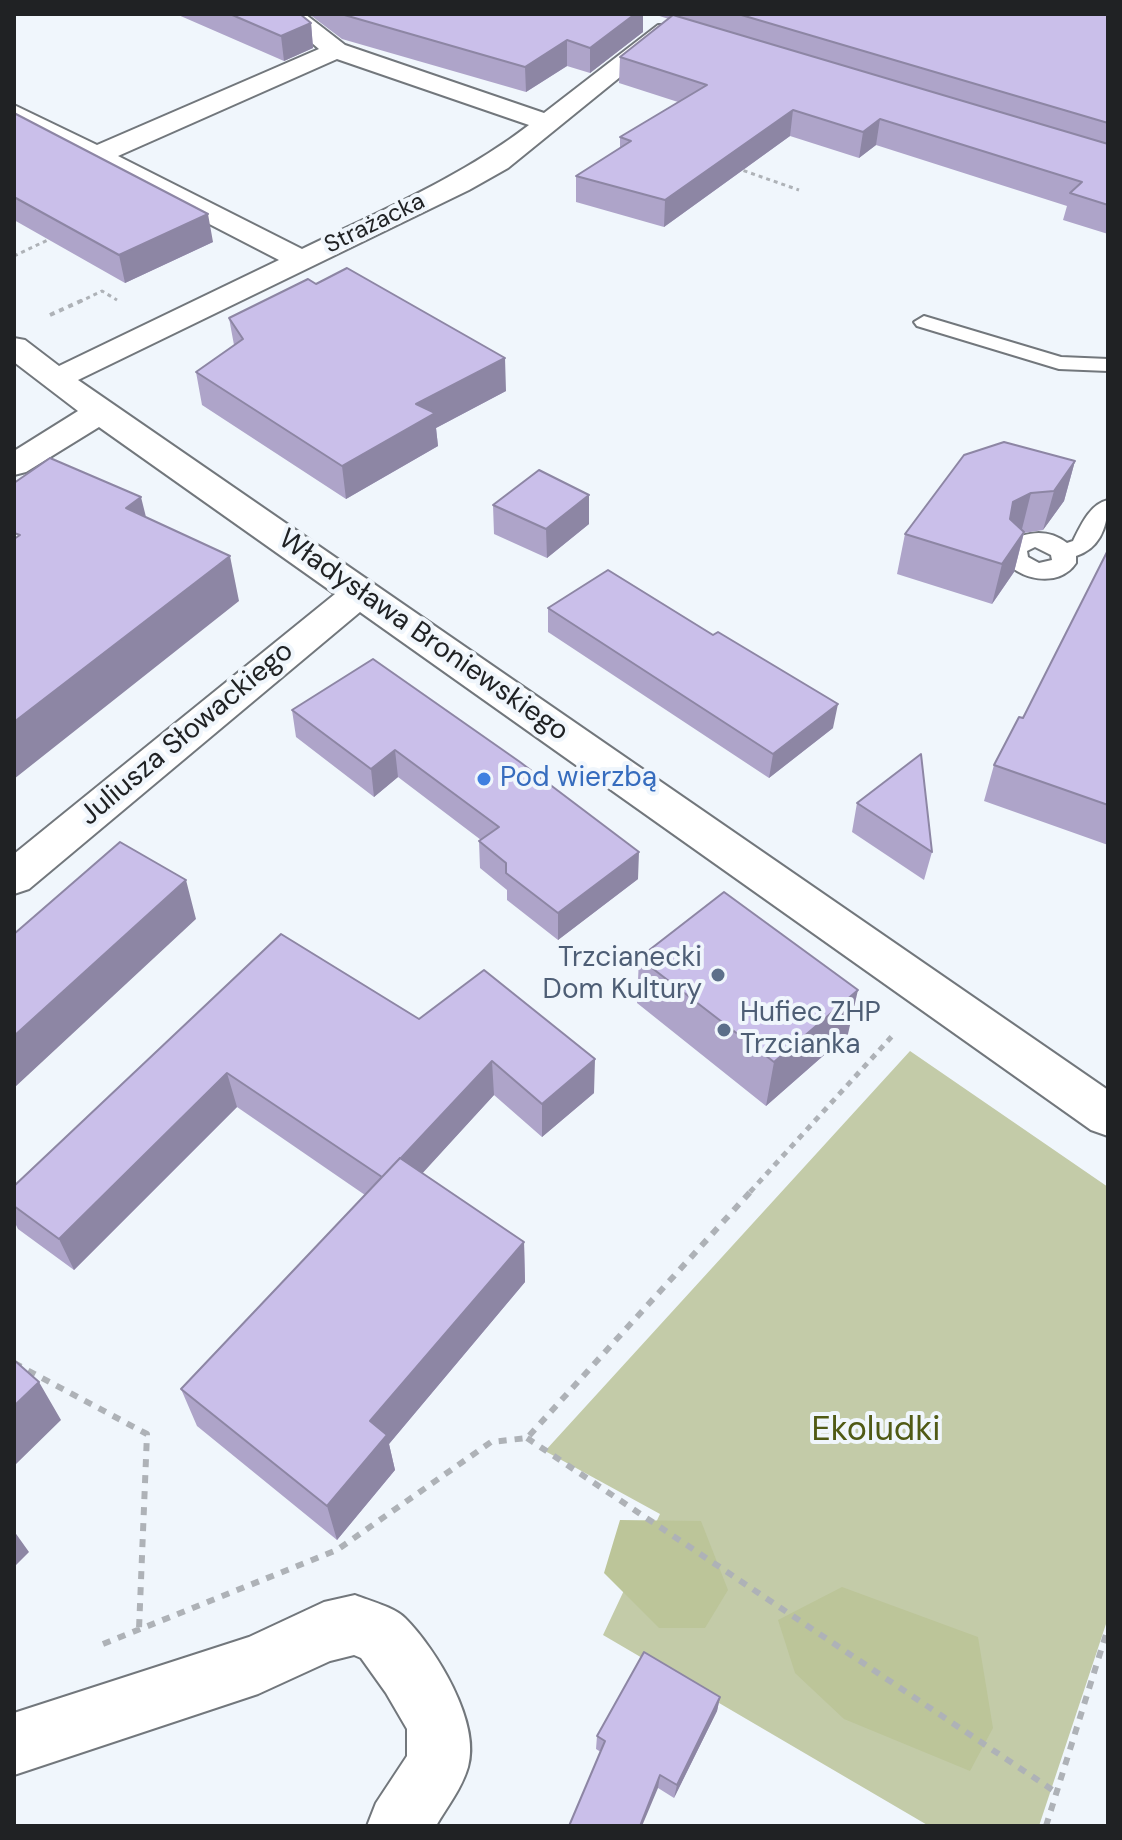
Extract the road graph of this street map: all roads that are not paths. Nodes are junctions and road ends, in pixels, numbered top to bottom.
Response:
1 (290, 14) edge
2 (665, 27) edge
3 (336, 50) junction
4 (14, 113) edge
5 (548, 123) junction
6 (95, 156) junction
7 (302, 260) junction
8 (924, 322) dead end
9 (14, 347) edge
10 (1108, 365) edge
11 (56, 379) junction
12 (100, 412) junction
13 (14, 465) edge
14 (1108, 507) edge
15 (1063, 552) dead end
16 (361, 592) junction
17 (14, 878) edge
18 (1108, 1116) edge
19 (14, 1744) edge
20 (399, 1826) edge

1 - 3 street
2 - 5 street, Strażacka
3 - 5 street
3 - 6 street
4 - 6 street
5 - 7 street, Strażacka
6 - 7 street
7 - 11 street, Strażacka
8 - 10 lane
9 - 11 street, Władysława Broniewskiego
11 - 12 street, Władysława Broniewskiego
12 - 13 street
12 - 16 street, Władysława Broniewskiego
14 - 15 lane
16 - 17 street, Juliusza Słowackiego
16 - 18 street, Władysława Broniewskiego
19 - 20 street

